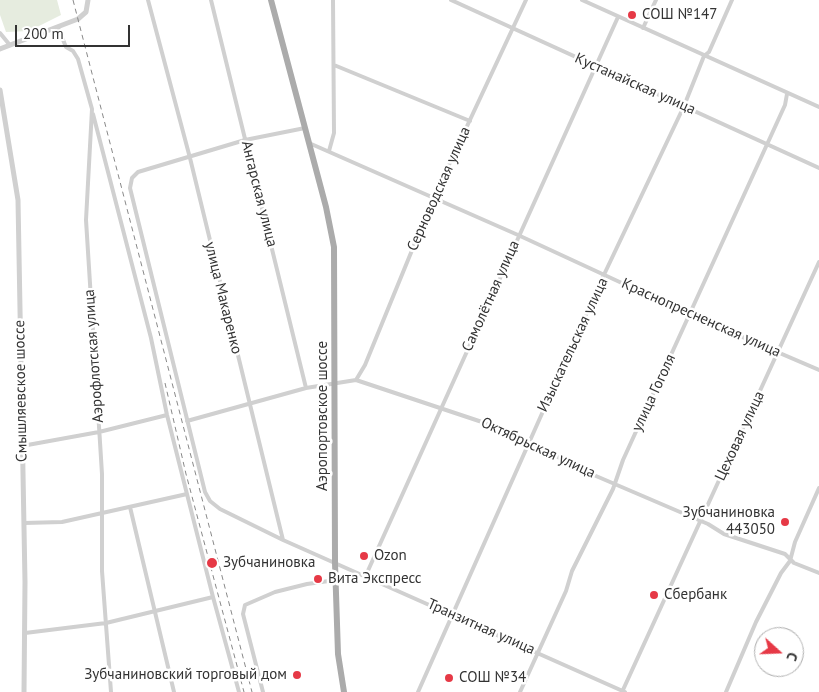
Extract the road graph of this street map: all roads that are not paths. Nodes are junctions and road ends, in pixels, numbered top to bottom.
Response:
1 (88, 0) edge
2 (148, 0) edge
3 (211, 0) edge
4 (271, 0) edge
5 (333, 0) edge
6 (450, 0) edge
7 (526, 0) edge
8 (582, 0) edge
9 (656, 0) edge
10 (732, 0) edge
11 (618, 17) junction
12 (58, 28) junction
13 (643, 28) junction
14 (512, 29) junction
15 (0, 33) edge
16 (9, 44) junction
17 (0, 49) edge
18 (704, 56) junction
19 (334, 65) junction
20 (597, 66) junction
21 (0, 90) edge
22 (787, 94) junction
23 (684, 106) junction
24 (819, 107) edge
25 (92, 109) junction
26 (470, 120) junction
27 (305, 128) junction
28 (245, 140) junction
29 (309, 143) junction
30 (767, 144) junction
31 (329, 151) junction
32 (190, 158) junction
33 (819, 168) edge
34 (433, 199) junction
35 (518, 235) junction
36 (819, 262) edge
37 (605, 276) junction
38 (691, 315) junction
39 (779, 352) junction
40 (819, 370) edge
41 (356, 380) junction
42 (336, 382) junction
43 (306, 388) junction
44 (250, 405) junction
45 (441, 408) junction
46 (167, 416) junction
47 (187, 421) junction
48 (99, 432) junction
49 (528, 444) junction
50 (22, 446) junction
51 (614, 482) junction
52 (819, 488) edge
53 (188, 494) junction
54 (130, 507) junction
55 (102, 514) junction
56 (701, 521) junction
57 (24, 523) junction
58 (283, 540) junction
59 (790, 561) junction
60 (335, 563) junction
61 (819, 573) edge
62 (366, 576) junction
63 (336, 580) junction
64 (213, 597) junction
65 (154, 610) junction
66 (451, 614) junction
67 (106, 623) junction
68 (25, 633) junction
69 (539, 652) junction
70 (24, 692) edge
71 (111, 692) edge
72 (174, 692) edge
73 (239, 692) edge
74 (263, 692) edge
75 (344, 692) edge
76 (418, 692) edge
77 (520, 692) edge
78 (623, 692) edge
79 (726, 692) edge

1 - 12 street
2 - 32 street, улица Макаренко
3 - 28 street, Ангарская улица
4 - 27 main road, Аэропортовское шоссе
5 - 19 street
6 - 14 street, Кустанайская улица
7 - 14 street, Серноводская улица
8 - 11 street
9 - 13 street
10 - 18 street, Изыскательская улица
11 - 13 street
11 - 20 street, Самолётная улица
12 - 16 street
12 - 25 street, Аэрофлотская улица
13 - 18 street
14 - 20 street, Кустанайская улица
14 - 26 street, Серноводская улица
15 - 16 street
16 - 17 street
18 - 22 street
18 - 23 street, Изыскательская улица
19 - 26 street
19 - 31 street
20 - 23 street, Кустанайская улица
20 - 35 street, Самолётная улица
21 - 50 street, Смышляевское шоссе
22 - 24 street
22 - 30 street, улица Гоголя
23 - 30 street, Кустанайская улица
23 - 37 street, Изыскательская улица
25 - 46 street
25 - 48 street, Аэрофлотская улица
26 - 34 street, Серноводская улица
27 - 28 street
27 - 29 main road, Аэропортовское шоссе
28 - 32 street
28 - 43 street, Ангарская улица
29 - 31 street, Краснопресненская улица
29 - 42 main road, Аэропортовское шоссе
30 - 33 street, Кустанайская улица
30 - 38 street, улица Гоголя
31 - 34 street, Краснопресненская улица
32 - 44 street, улица Макаренко
32 - 47 street
34 - 35 street, Краснопресненская улица
34 - 41 street, Серноводская улица
35 - 37 street, Краснопресненская улица
35 - 45 street, Самолётная улица
36 - 39 street, Цеховая улица
37 - 38 street, Краснопресненская улица
37 - 49 street, Изыскательская улица
38 - 39 street, Краснопресненская улица
38 - 51 street, улица Гоголя
39 - 40 street, Краснопресненская улица
39 - 56 street, Цеховая улица
41 - 42 street, Октябрьская улица
41 - 45 street, Октябрьская улица
42 - 43 street, Октябрьская улица
42 - 60 main road, Аэропортовское шоссе
43 - 44 street, Октябрьская улица
44 - 47 street, Октябрьская улица
44 - 58 street, улица Макаренко
45 - 49 street, Октябрьская улица
45 - 62 street, Самолётная улица
46 - 48 street
46 - 53 street
47 - 58 street
48 - 50 street
48 - 55 street, Аэрофлотская улица
49 - 51 street, Октябрьская улица
49 - 66 street, Изыскательская улица
50 - 57 street, Смышляевское шоссе
51 - 56 street, Октябрьская улица
51 - 69 street, улица Гоголя
52 - 59 street
53 - 54 street
53 - 64 street
54 - 55 street
54 - 65 street
55 - 57 street
55 - 67 street, Аэрофлотская улица
56 - 59 street, Октябрьская улица
56 - 78 street, Цеховая улица
57 - 68 street, Смышляевское шоссе
58 - 60 street
59 - 61 street, Октябрьская улица
59 - 79 street
60 - 62 street, Транзитная улица
60 - 63 main road, Аэропортовское шоссе
62 - 66 street, Транзитная улица
63 - 74 street
63 - 75 main road, Аэропортовское шоссе
64 - 65 street
64 - 73 street
65 - 67 street
65 - 72 street
66 - 69 street, Транзитная улица
66 - 76 street, Изыскательская улица
67 - 68 street
67 - 71 street, Аэрофлотская улица
68 - 70 street, Смышляевское шоссе
69 - 77 street, улица Гоголя
69 - 78 street, Транзитная улица

